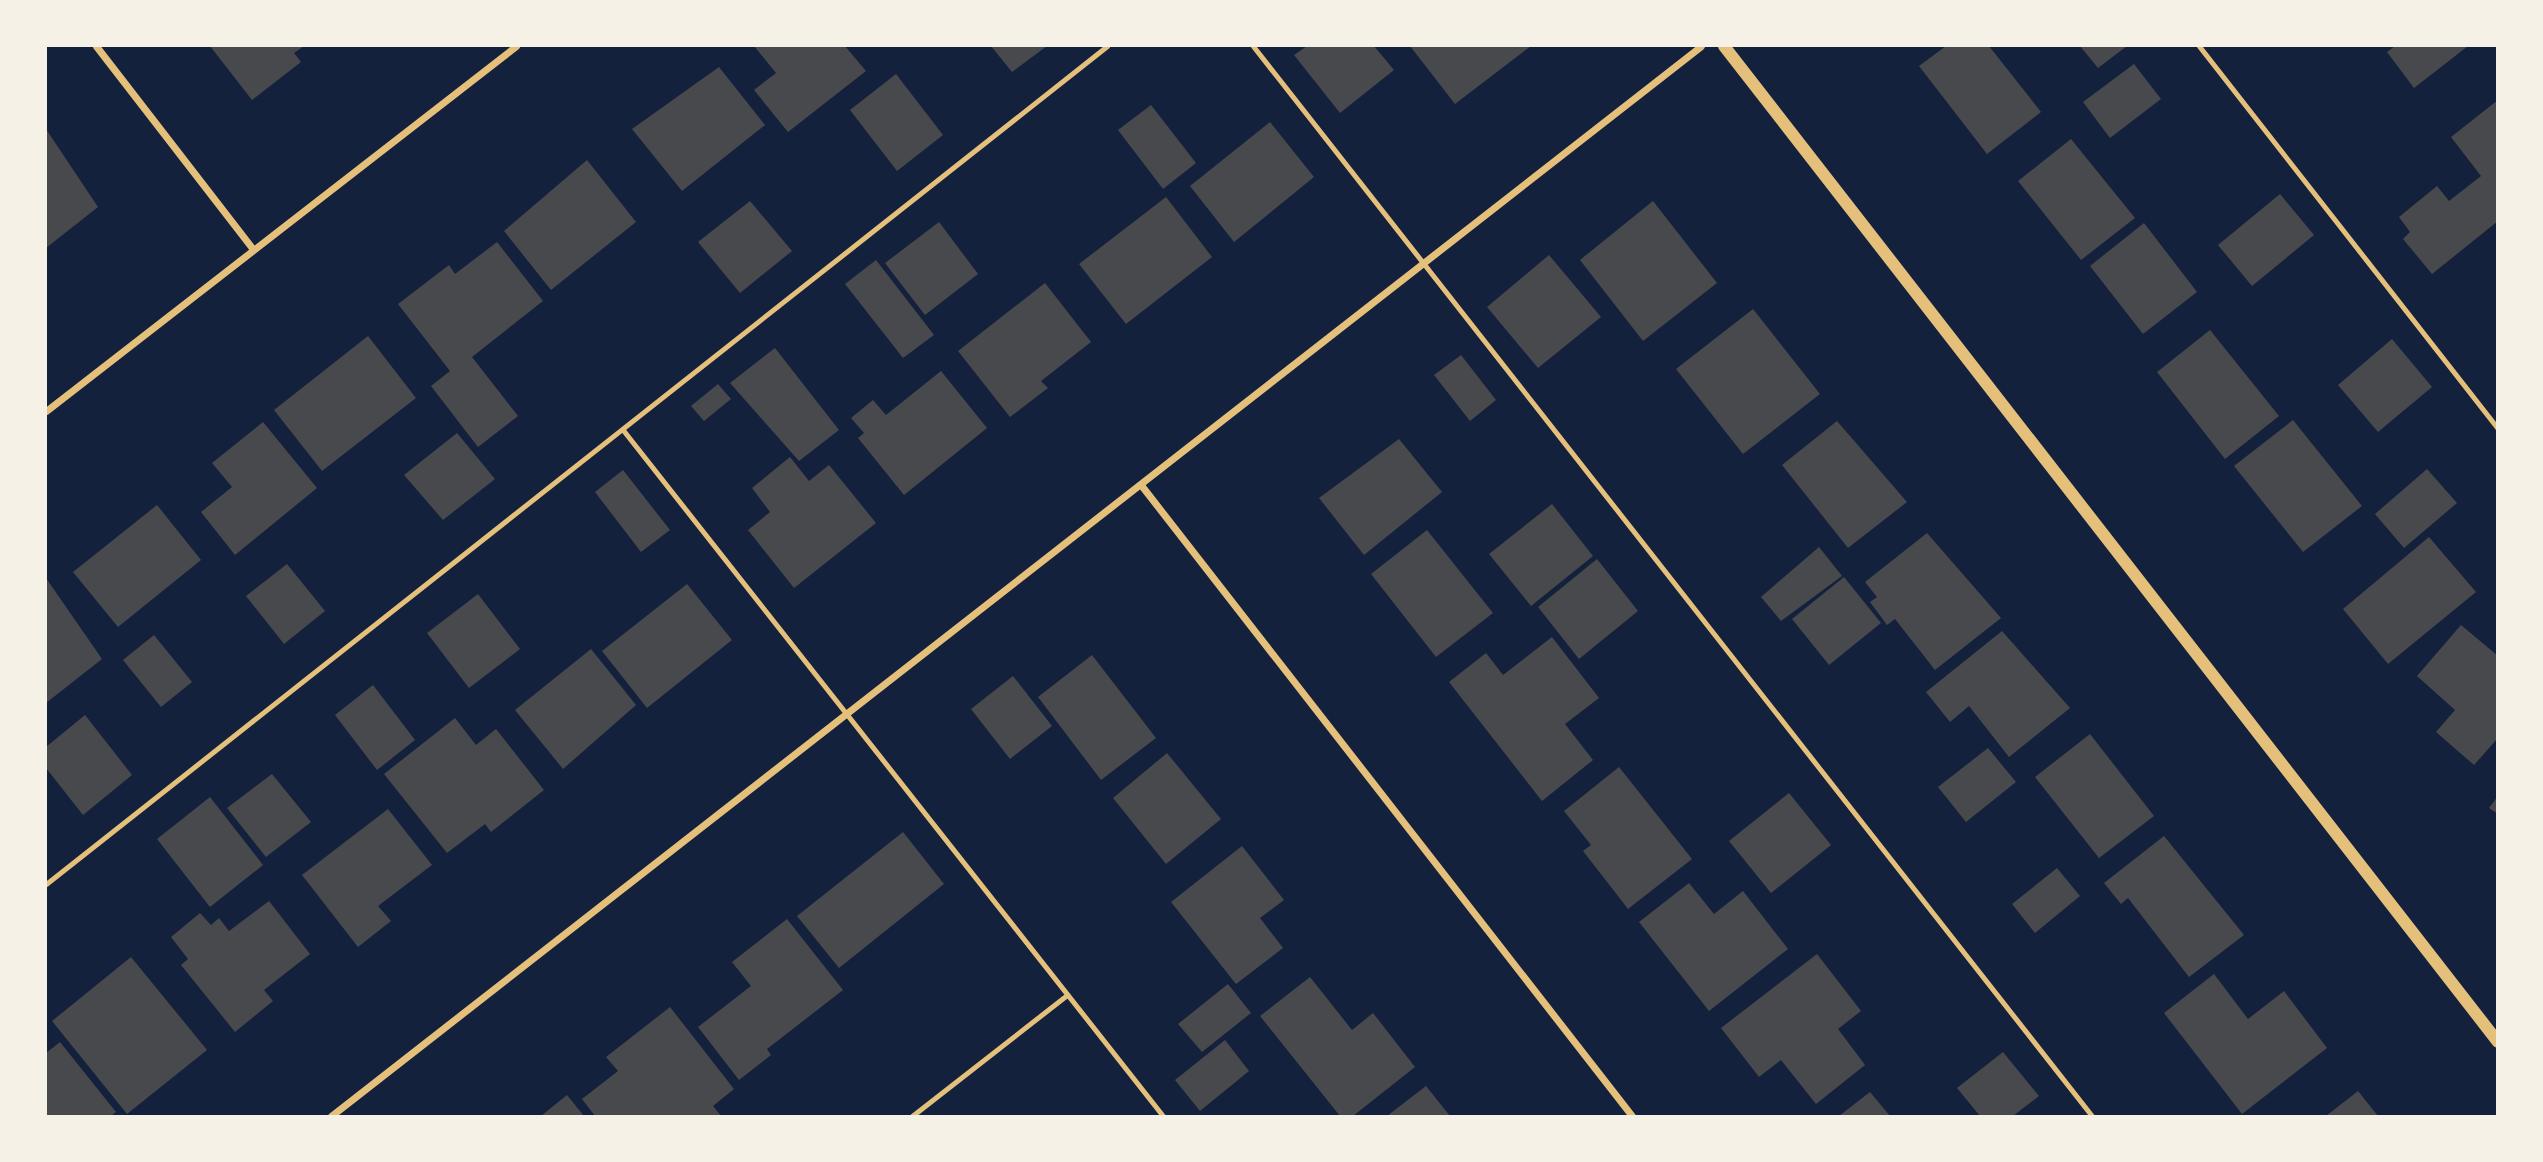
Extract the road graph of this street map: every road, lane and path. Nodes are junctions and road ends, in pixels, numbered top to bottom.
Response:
1 (96, 46) edge
2 (516, 46) edge
3 (1107, 46) edge
4 (1253, 46) edge
5 (1701, 46) edge
6 (1724, 46) edge
7 (2199, 46) edge
8 (253, 249) junction
9 (1426, 267) junction
10 (46, 411) edge
11 (2497, 429) edge
12 (623, 430) junction
13 (1141, 485) junction
14 (844, 715) junction
15 (46, 884) edge
16 (1068, 995) junction
17 (2497, 1042) edge
18 (331, 1116) edge
19 (912, 1116) edge
20 (1163, 1116) edge
21 (1632, 1116) edge
22 (2092, 1116) edge

1 - 8 street
2 - 8 street
3 - 12 lane
4 - 9 lane
5 - 9 street
6 - 17 street
7 - 11 lane
8 - 10 street
9 - 13 street
9 - 22 lane
12 - 14 lane
12 - 15 lane
13 - 14 street
13 - 21 street
14 - 16 lane
14 - 18 street
16 - 19 lane
16 - 20 lane

